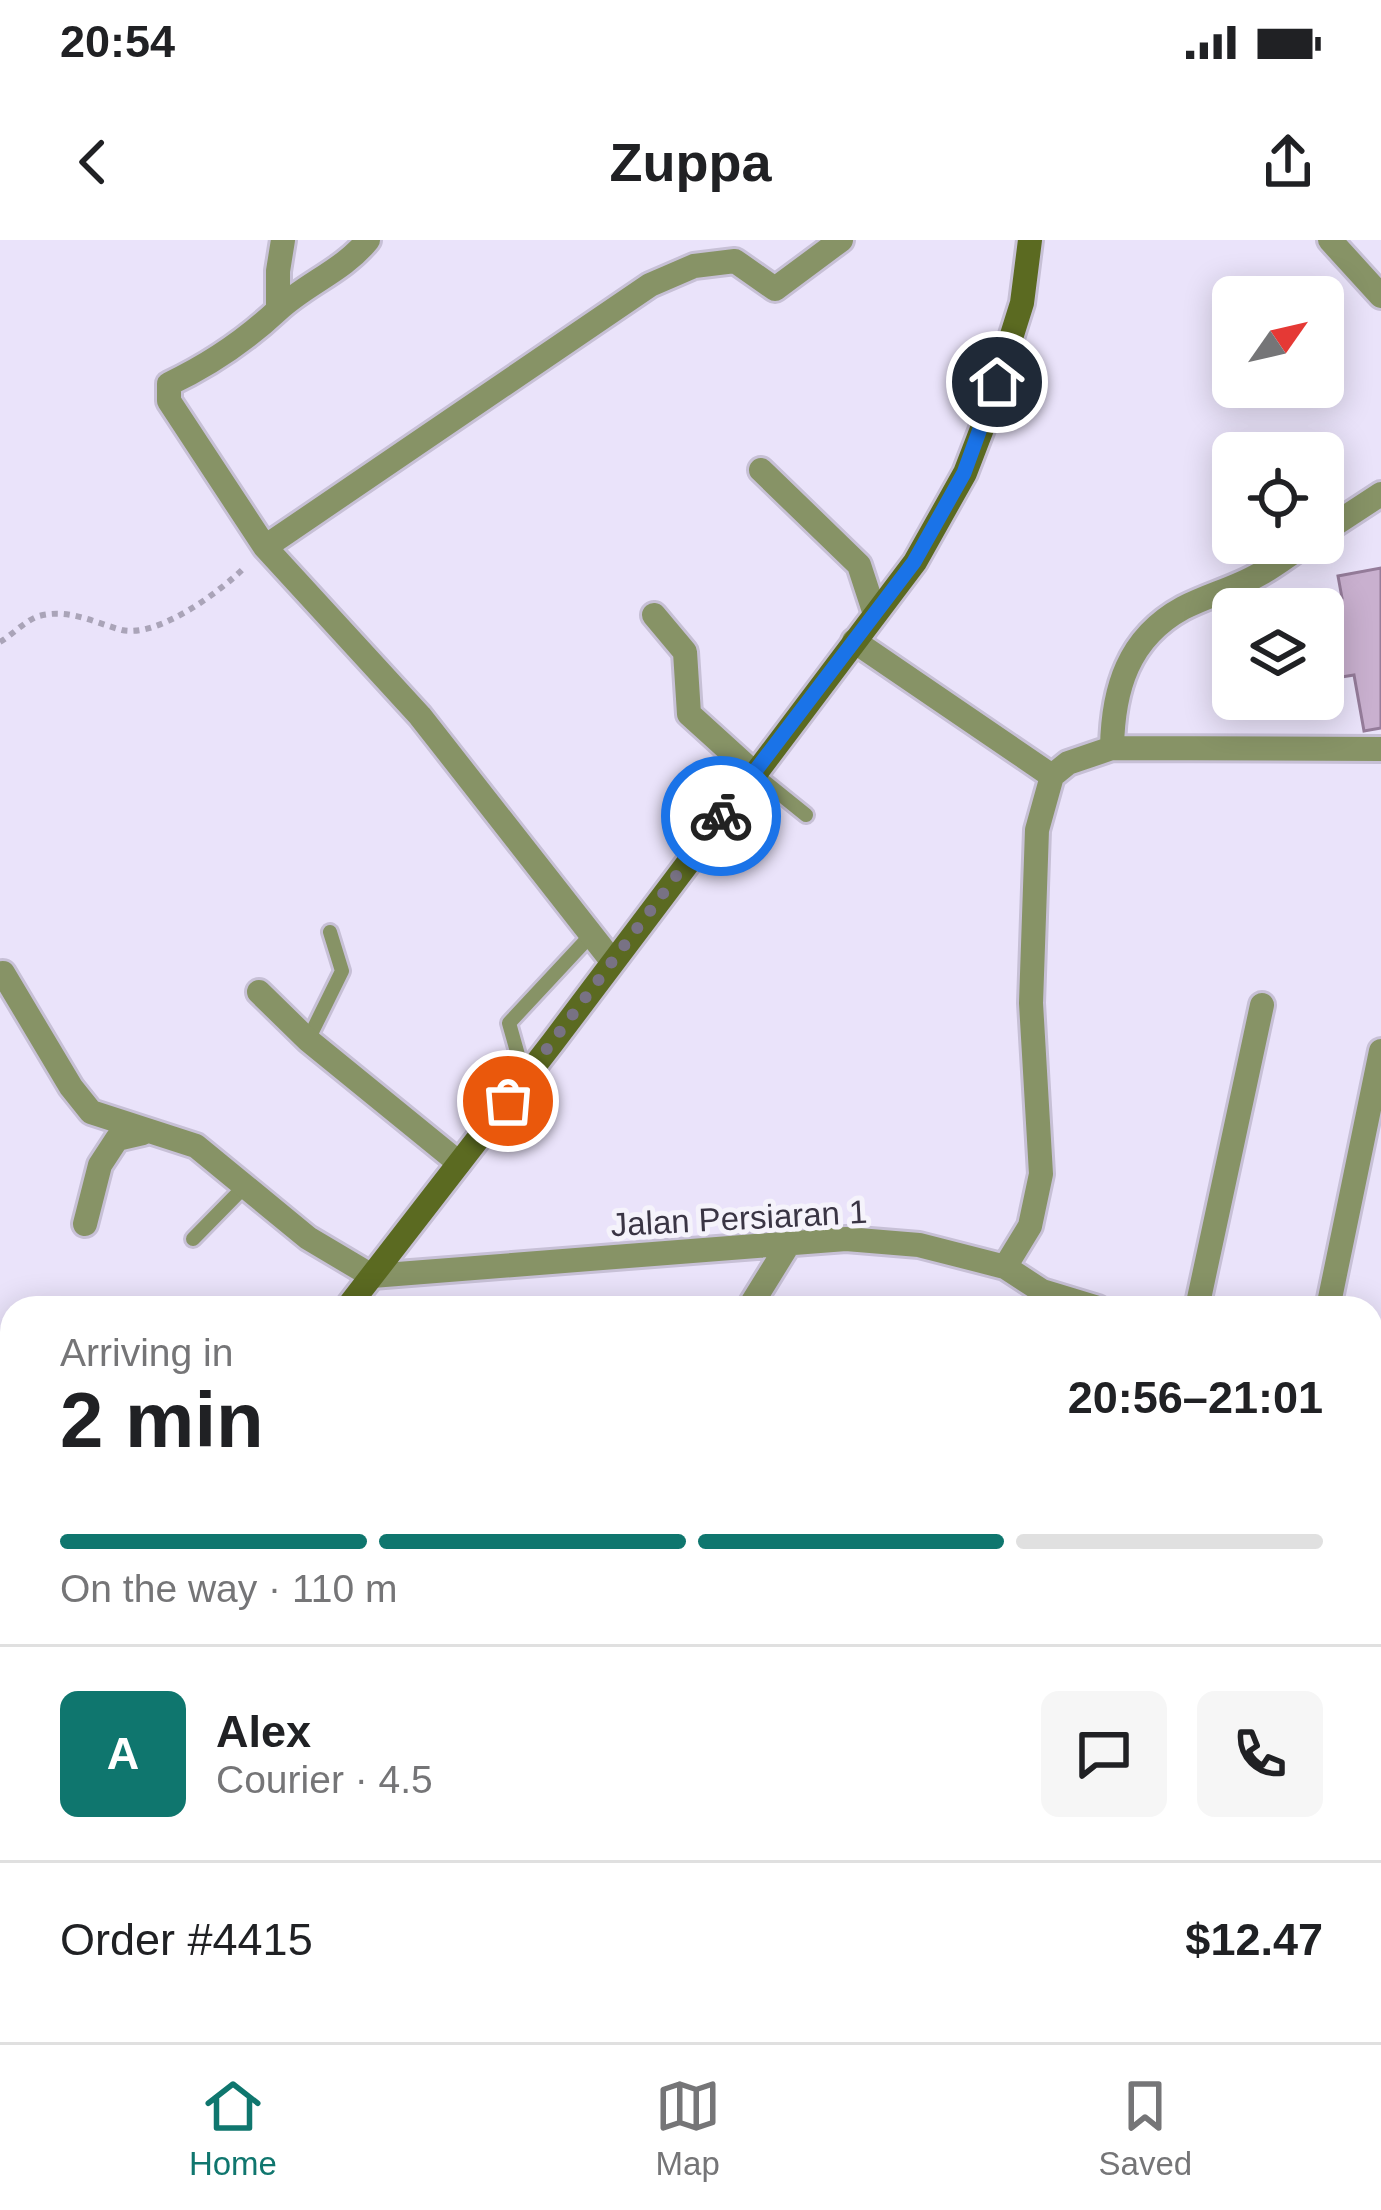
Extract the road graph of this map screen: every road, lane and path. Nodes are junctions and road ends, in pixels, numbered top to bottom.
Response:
1 (284, 240) edge
2 (368, 240) edge
3 (841, 240) edge
4 (1030, 240) edge
5 (1330, 240) edge
6 (1381, 296) edge
7 (278, 310) junction
8 (761, 470) dead end
9 (1381, 494) edge
10 (1344, 518) edge
11 (265, 547) junction
12 (1275, 564) edge
13 (875, 614) junction
14 (653, 615) dead end
15 (854, 641) junction
16 (0, 642) edge
17 (1112, 748) junction
18 (1381, 749) edge
19 (754, 773) junction
20 (1052, 776) junction
21 (806, 815) dead end
22 (330, 932) dead end
23 (591, 934) junction
24 (612, 961) junction
25 (3, 973) dead end
26 (259, 992) dead end
27 (1262, 1004) dead end
28 (308, 1040) junction
29 (1381, 1051) edge
30 (525, 1080) junction
31 (146, 1132) junction
32 (459, 1163) junction
33 (247, 1184) junction
34 (85, 1224) dead end
35 (193, 1239) dead end
36 (788, 1246) junction
37 (1005, 1267) junction
38 (372, 1276) junction
39 (356, 1296) edge
40 (757, 1296) edge
41 (1058, 1296) edge
42 (1200, 1296) edge
43 (1330, 1296) edge

1 - 7 street
2 - 7 street
3 - 11 street
4 - 13 main road
5 - 6 street
7 - 11 street
8 - 13 street
9 - 10 street
11 - 16 path
11 - 23 street
12 - 17 street
13 - 15 main road
14 - 19 street
15 - 19 main road
15 - 20 street
17 - 18 street
17 - 20 street
19 - 21 lane
19 - 24 main road
20 - 37 street
22 - 28 lane
23 - 24 street
23 - 30 lane
24 - 30 main road
25 - 31 street
26 - 28 street
27 - 42 street
28 - 32 street
29 - 43 street
30 - 32 main road
31 - 33 street
31 - 34 street
32 - 38 main road
33 - 35 lane
33 - 38 street
36 - 37 street, Jalan Persiaran 1
36 - 38 street, Jalan Persiaran 1
36 - 40 street
37 - 41 street, Jalan Persiaran 1
38 - 39 main road

